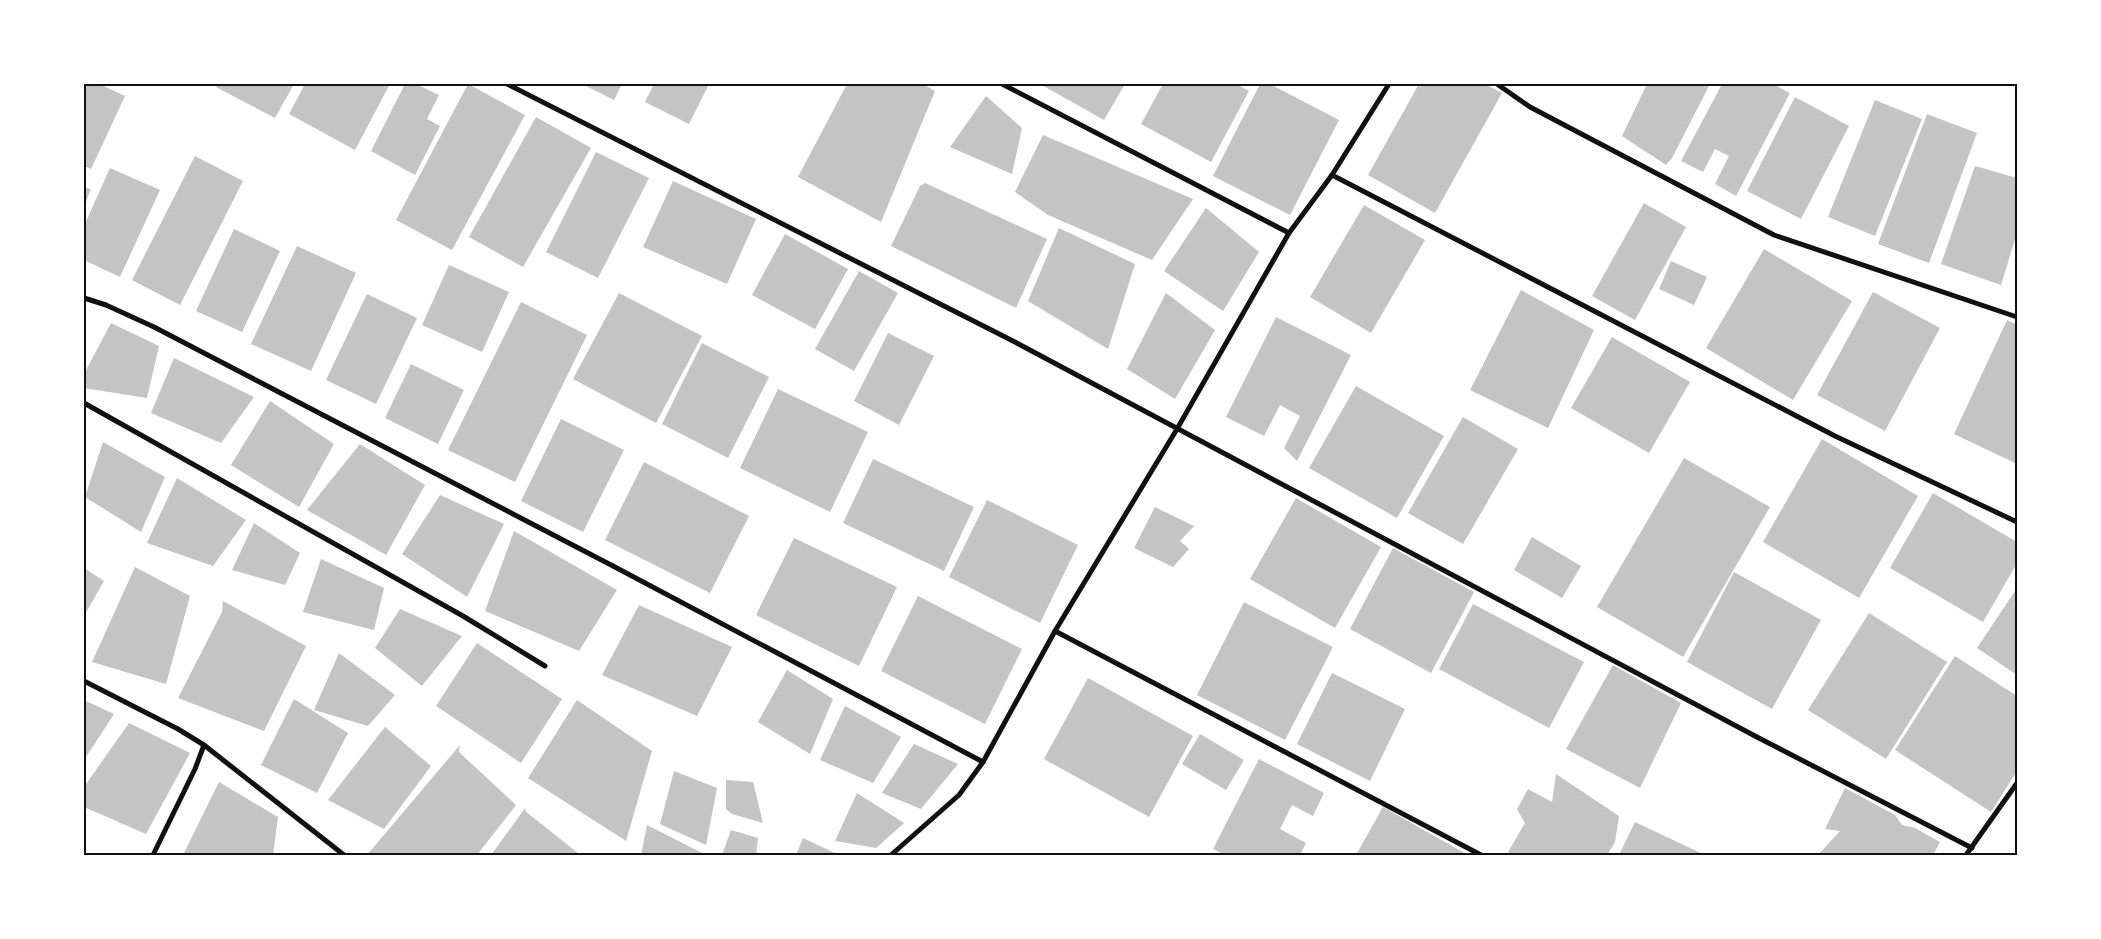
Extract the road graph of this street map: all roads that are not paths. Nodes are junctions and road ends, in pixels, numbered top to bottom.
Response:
1 (507, 84) edge
2 (1002, 84) edge
3 (1389, 84) edge
4 (1497, 84) edge
5 (1332, 175) junction
6 (1289, 233) junction
7 (84, 298) edge
8 (2017, 317) edge
9 (84, 403) edge
10 (1177, 429) junction
11 (2017, 522) edge
12 (1055, 631) junction
13 (545, 666) dead end
14 (84, 680) edge
15 (204, 744) junction
16 (983, 762) junction
17 (2017, 783) edge
18 (1972, 848) junction
19 (153, 855) edge
20 (344, 855) edge
21 (891, 855) edge
22 (1481, 855) edge
23 (1966, 855) edge

1 - 10 street
2 - 6 street
3 - 5 street
4 - 8 street
5 - 6 street
5 - 11 street
6 - 10 street
7 - 16 street
9 - 13 street
10 - 12 street
10 - 18 street
12 - 16 street
12 - 22 street
14 - 15 street
15 - 19 street
15 - 20 street
16 - 21 street
17 - 18 street
18 - 23 street

